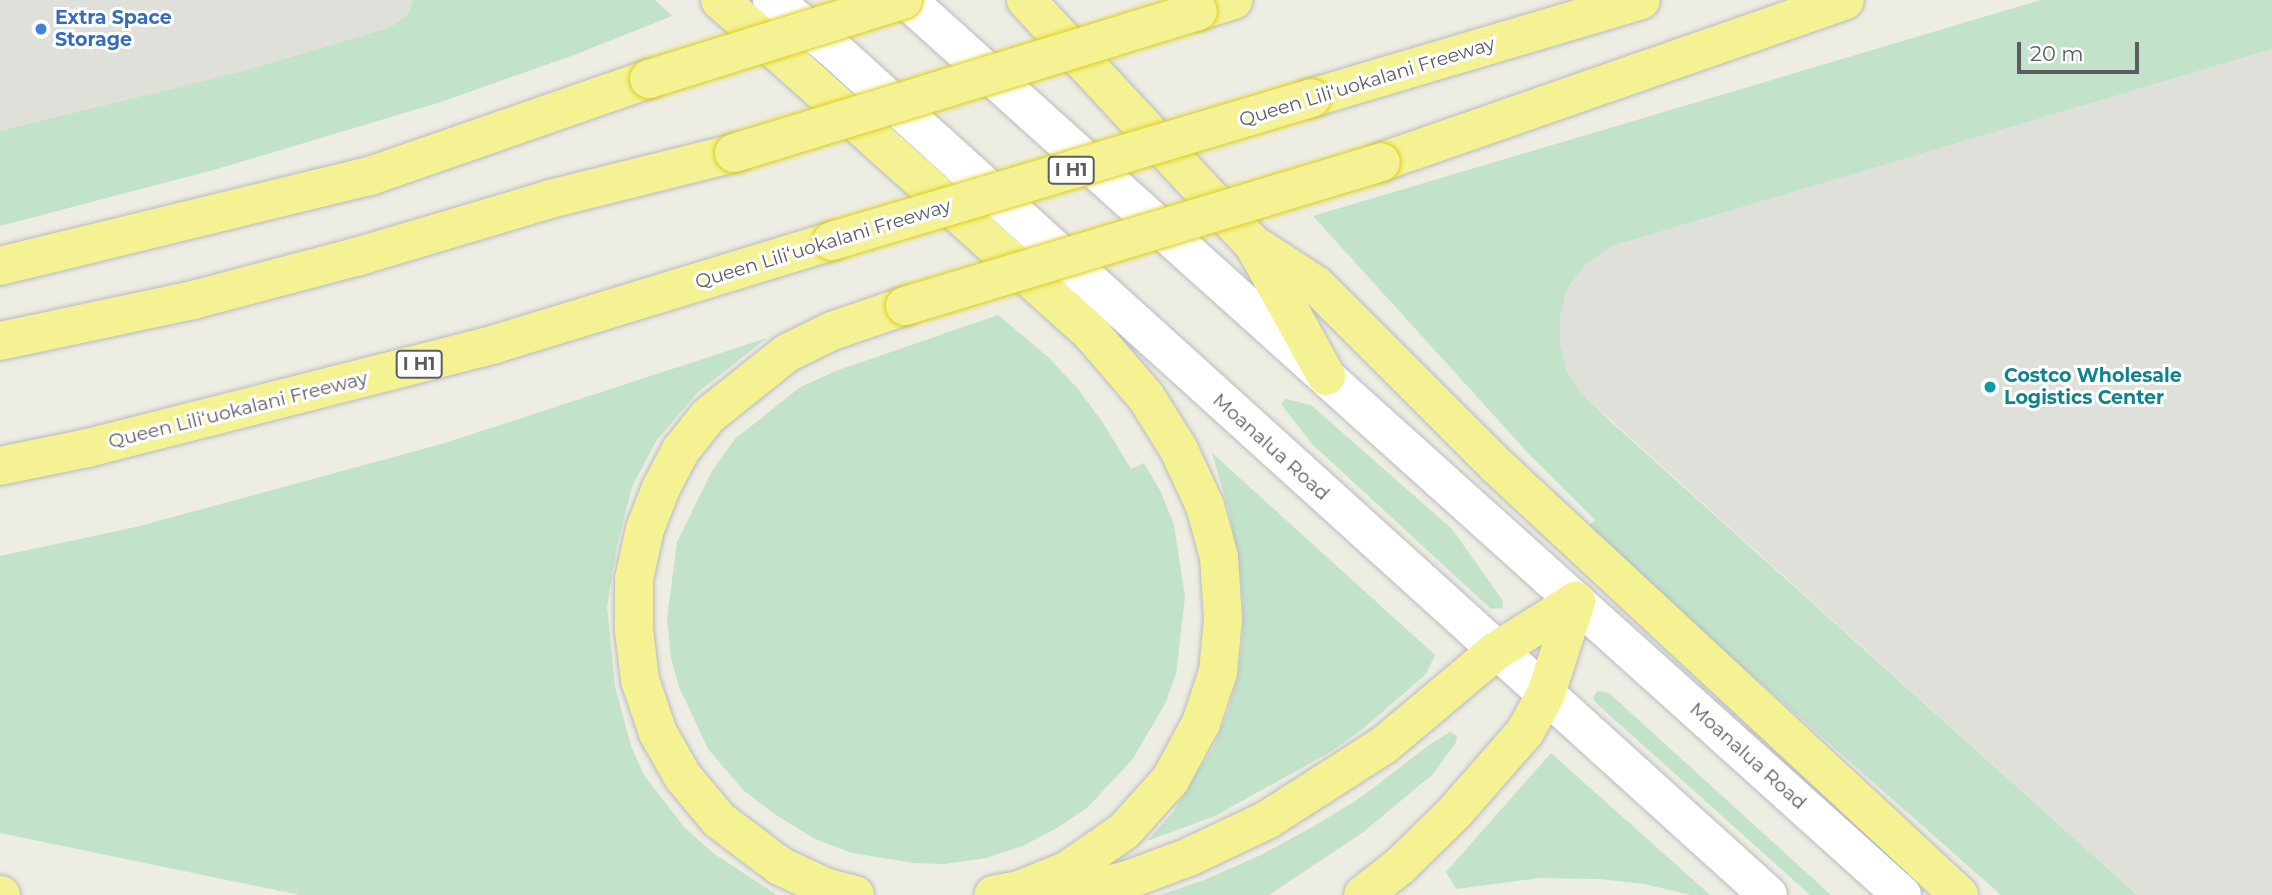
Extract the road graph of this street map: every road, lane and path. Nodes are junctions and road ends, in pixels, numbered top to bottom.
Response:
1 (720, 0) edge
2 (772, 0) edge
3 (905, 0) edge
4 (1026, 0) edge
5 (1641, 0) edge
6 (1845, 0) edge
7 (1215, 5) edge
8 (1254, 244) junction
9 (0, 266) edge
10 (0, 341) edge
11 (1326, 376) junction
12 (0, 466) edge
13 (1576, 601) junction
14 (1496, 651) junction
15 (1546, 694) junction
16 (855, 895) edge
17 (993, 895) edge
18 (1070, 895) edge
19 (1363, 895) edge
20 (1768, 895) edge
21 (1902, 895) edge
22 (1959, 895) edge

1 - 17 highway
2 - 14 main road, Moanalua Road
3 - 9 highway, bridge
3 - 11 main road, Moanalua Road
4 - 8 highway
5 - 12 highway, Queen Liliʻuokalani Freeway / I H1, bridge
6 - 16 highway, bridge
7 - 10 highway, bridge
8 - 11 highway
8 - 22 highway
11 - 13 main road, Moanalua Road
13 - 14 highway
13 - 15 highway
13 - 21 main road, Moanalua Road
14 - 15 main road, Moanalua Road
14 - 18 highway
15 - 19 highway
15 - 20 main road, Moanalua Road

